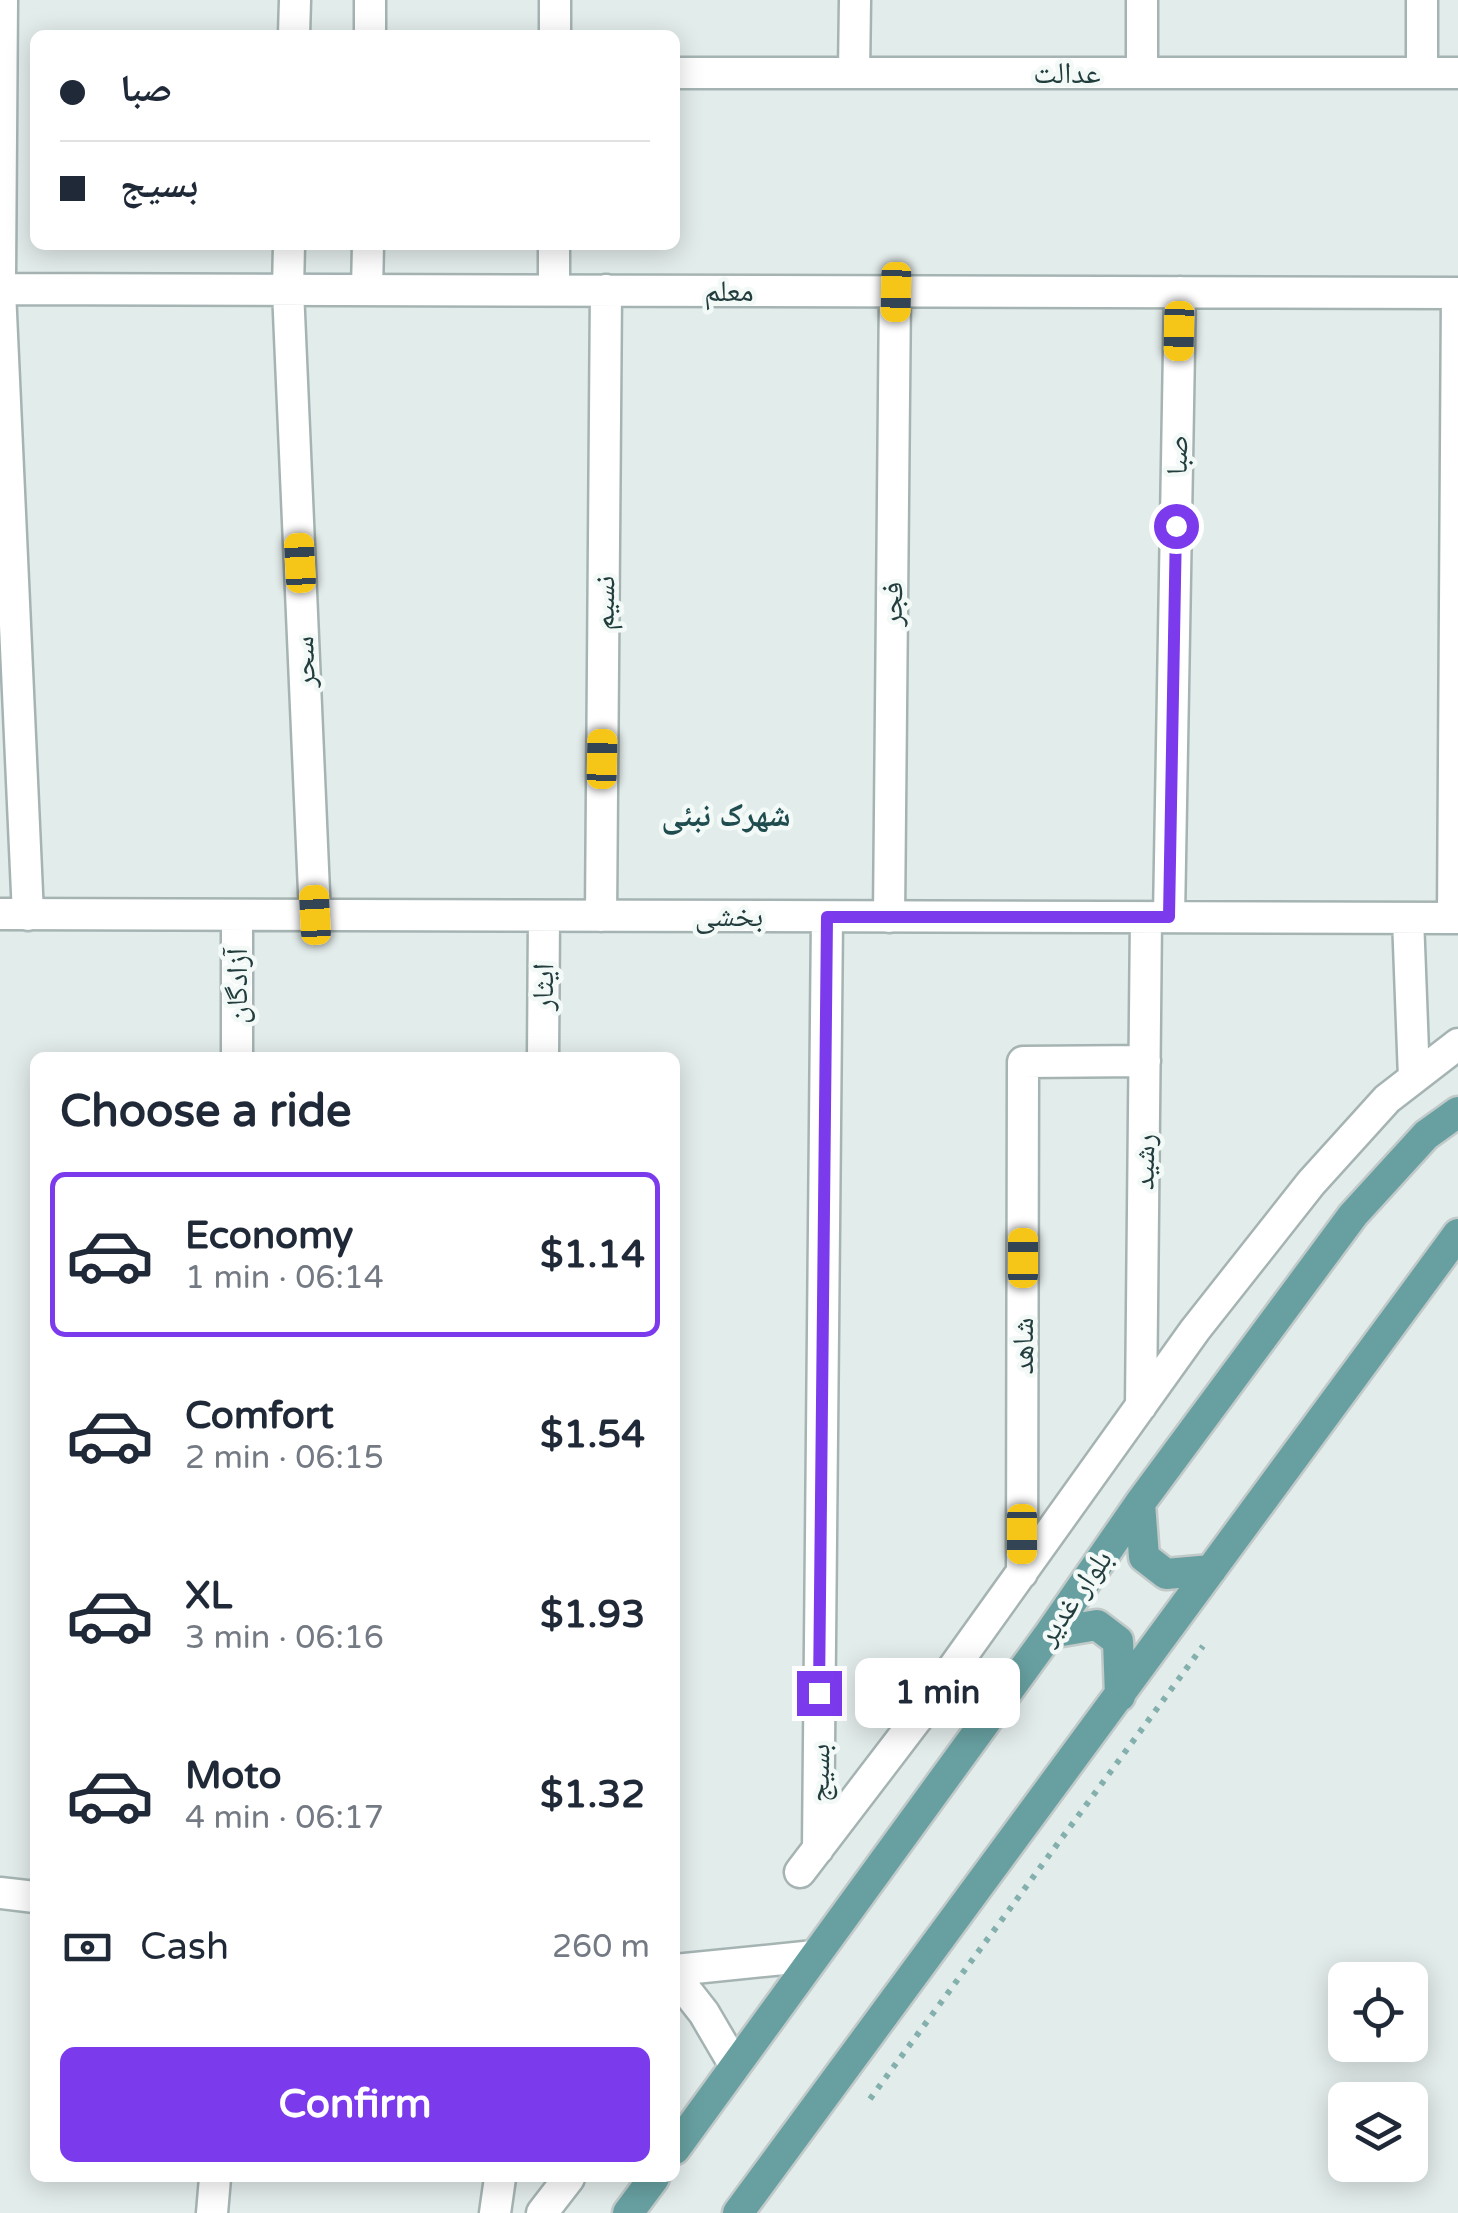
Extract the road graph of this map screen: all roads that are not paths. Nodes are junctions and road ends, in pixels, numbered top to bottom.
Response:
1 (2, 0) edge
2 (295, 0) edge
3 (370, 0) edge
4 (555, 0) edge
5 (855, 0) edge
6 (1142, 0) edge
7 (1422, 0) edge
8 (294, 30) edge
9 (370, 30) edge
10 (554, 30) edge
11 (680, 73) edge
12 (1422, 73) junction
13 (1458, 73) edge
14 (854, 74) junction
15 (1142, 74) junction
16 (289, 250) edge
17 (368, 250) edge
18 (554, 250) edge
19 (0, 276) edge
20 (0, 290) edge
21 (288, 290) junction
22 (368, 290) junction
23 (554, 290) junction
24 (606, 290) junction
25 (896, 292) junction
26 (1180, 292) junction
27 (1458, 293) edge
28 (14, 914) edge
29 (237, 915) junction
30 (315, 915) junction
31 (544, 916) junction
32 (601, 916) junction
33 (827, 917) junction
34 (889, 917) junction
35 (1157, 917) junction
36 (1408, 918) junction
37 (1455, 918) edge
38 (1458, 1044) edge
39 (237, 1052) edge
40 (542, 1052) edge
41 (1145, 1061) junction
42 (1414, 1078) junction
43 (1458, 1112) edge
44 (1458, 1234) edge
45 (1141, 1406) junction
46 (1140, 1503) junction
47 (1211, 1570) junction
48 (1022, 1573) junction
49 (1050, 1633) junction
50 (1120, 1696) junction
51 (0, 1893) edge
52 (30, 1896) edge
53 (814, 1956) junction
54 (680, 1972) edge
55 (680, 1980) edge
56 (735, 2066) junction
57 (680, 2142) edge
58 (216, 2182) edge
59 (499, 2182) edge
60 (566, 2182) edge
61 (651, 2182) edge
62 (212, 2213) edge
63 (495, 2213) edge
64 (542, 2213) edge
65 (628, 2213) edge
66 (738, 2213) edge

1 - 19 street
2 - 8 street
3 - 9 street
4 - 10 street
5 - 14 street
6 - 15 street
7 - 12 street
11 - 14 street, عدالت
12 - 13 street, عدالت
12 - 15 street, عدالت
14 - 15 street, عدالت
16 - 21 street, سحر
17 - 22 street
18 - 23 street
20 - 21 street, معلم
20 - 28 street
21 - 22 street, معلم
21 - 30 street, سحر
22 - 23 street, معلم
23 - 24 street, معلم
24 - 25 street, معلم
24 - 32 street, نسیم
25 - 26 street, معلم
25 - 34 street, فجر
26 - 27 street, معلم
26 - 35 street, صبا
27 - 37 street
28 - 29 street, بخشی
29 - 30 street, بخشی
29 - 39 street, آزادگان
30 - 31 street, بخشی
31 - 32 street, بخشی
31 - 40 street, ایثار
32 - 33 street, بخشی
33 - 34 street, بخشی
33 - 48 street, بسیج
34 - 35 street, بخشی
35 - 36 street, بخشی
35 - 41 street, رشید
36 - 37 street, بخشی
36 - 42 street
38 - 42 street
41 - 45 street, رشید
41 - 48 street, شاهد
42 - 45 street
43 - 46 main road, بلوار غدیر
44 - 47 main road
45 - 48 street
46 - 47 main road
46 - 49 main road, بلوار غدیر
47 - 50 main road
49 - 50 main road
49 - 53 main road, بلوار غدیر
50 - 66 main road
51 - 52 street
53 - 54 street
53 - 56 main road, بلوار غدیر
55 - 56 street
56 - 57 main road, بلوار غدیر
58 - 62 street
59 - 63 street
60 - 64 street
61 - 65 main road

